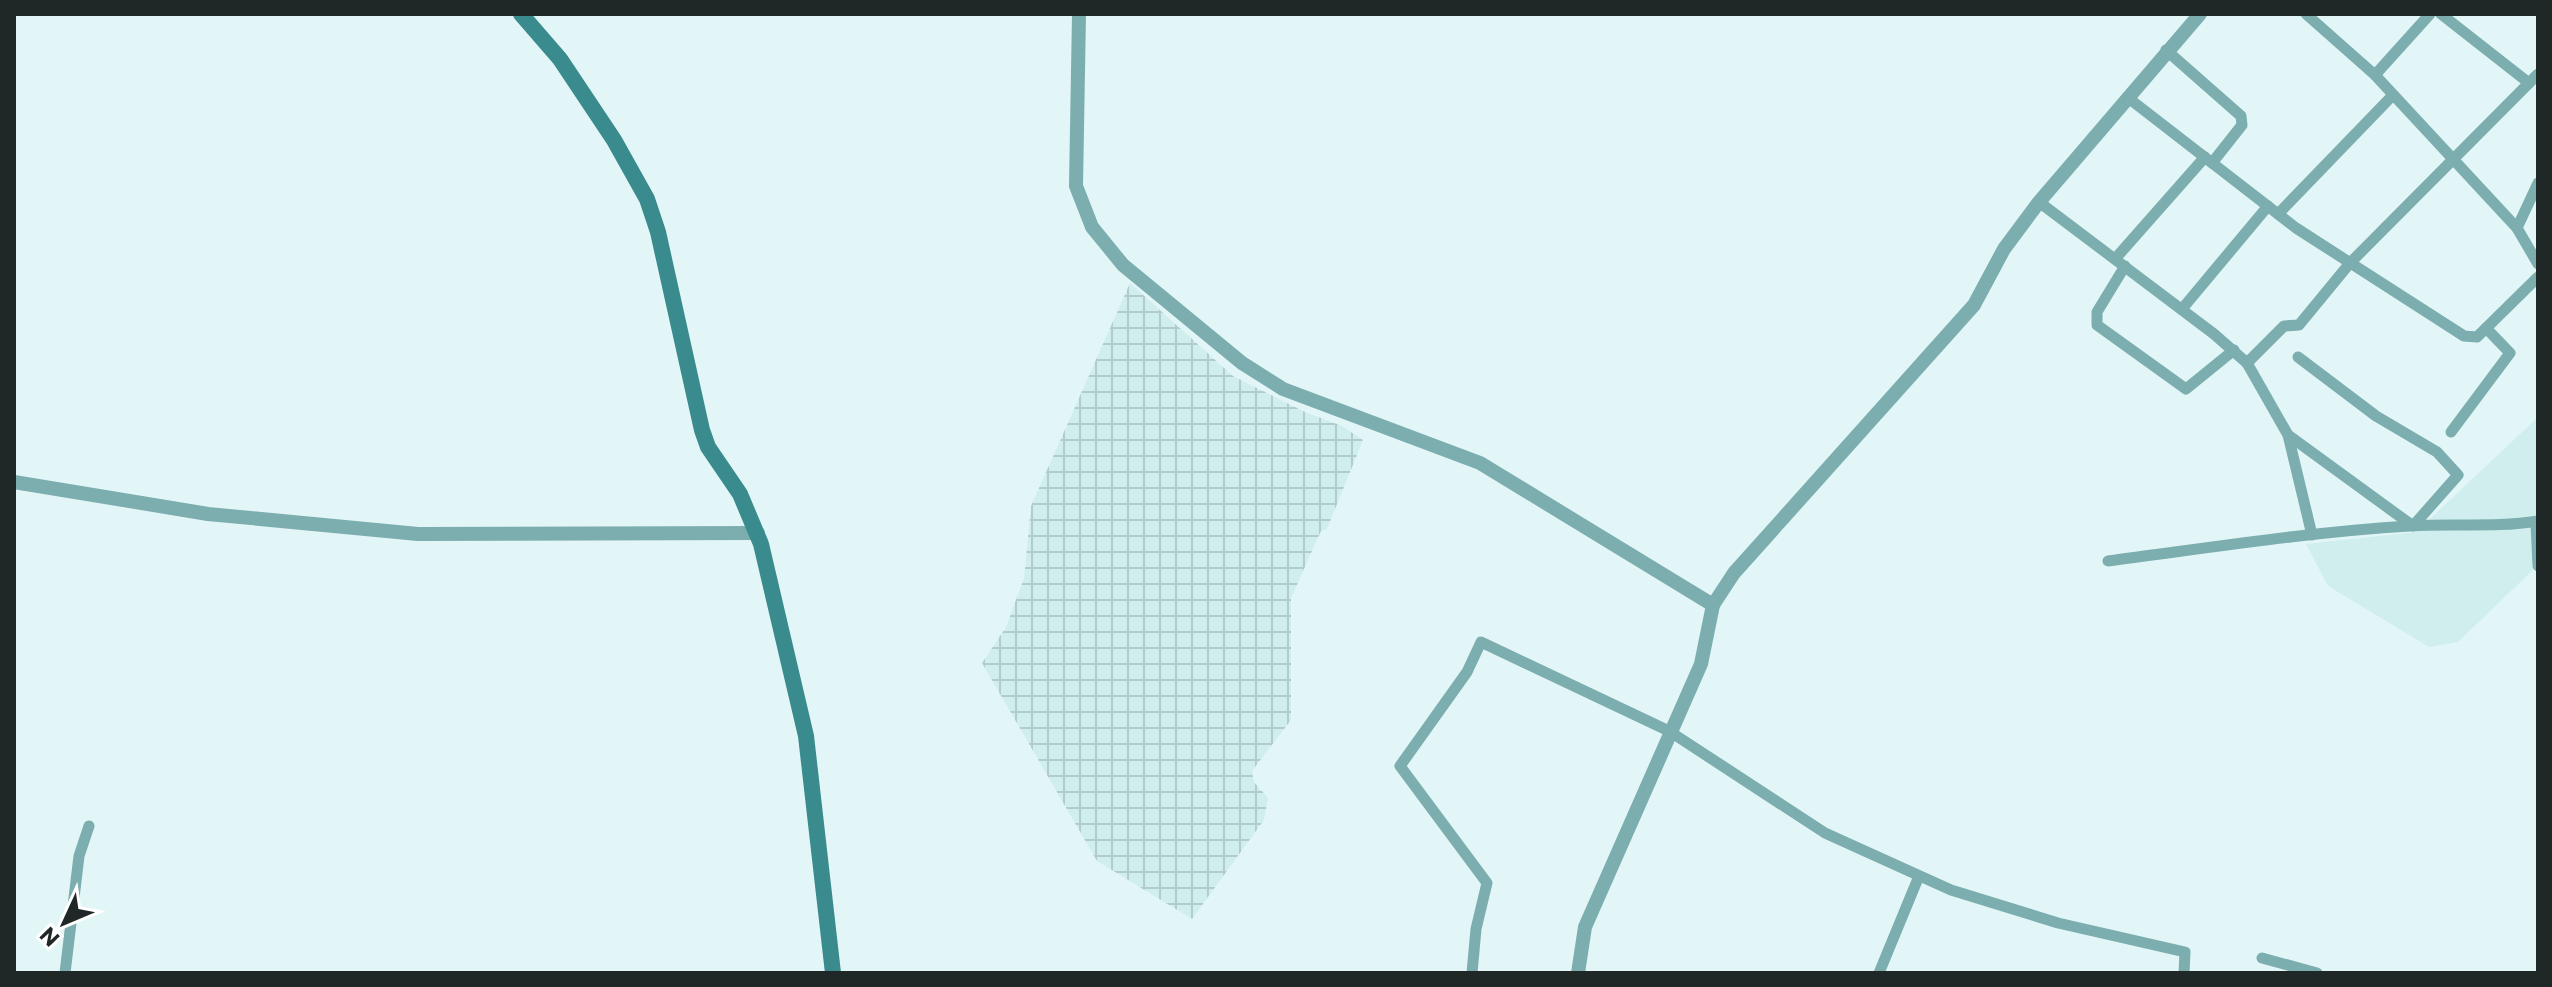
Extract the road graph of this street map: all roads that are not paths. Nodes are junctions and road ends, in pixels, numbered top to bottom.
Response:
1 (521, 14) edge
2 (1079, 14) edge
3 (2200, 14) edge
4 (2306, 14) edge
5 (2430, 14) edge
6 (2441, 14) edge
7 (2166, 50) junction
8 (2375, 75) junction
9 (2534, 78) edge
10 (2393, 95) junction
11 (2127, 97) junction
12 (2208, 160) junction
13 (2452, 161) junction
14 (2538, 183) edge
15 (2039, 202) junction
16 (2268, 206) junction
17 (2278, 214) junction
18 (2517, 228) junction
19 (2120, 262) junction
20 (2350, 263) junction
21 (2538, 264) edge
22 (2538, 277) edge
23 (2182, 309) junction
24 (2486, 328) junction
25 (2234, 350) junction
26 (2298, 357) dead end
27 (2247, 363) junction
28 (2451, 432) dead end
29 (2288, 435) junction
30 (14, 482) edge
31 (2537, 522) edge
32 (2413, 526) junction
33 (758, 533) junction
34 (2312, 535) junction
35 (2108, 561) dead end
36 (2538, 566) edge
37 (1713, 605) junction
38 (1669, 731) junction
39 (89, 826) dead end
40 (1919, 876) junction
41 (2262, 958) dead end
42 (65, 973) edge
43 (833, 973) edge
44 (1472, 973) edge
45 (1578, 973) edge
46 (1879, 973) edge
47 (2184, 973) edge
48 (2317, 973) edge

1 - 33 main road
2 - 37 street
3 - 7 street
4 - 8 street
5 - 8 street
6 - 9 street
7 - 11 street
7 - 12 street
8 - 10 street
9 - 13 street
10 - 13 street
10 - 17 street
11 - 12 street
11 - 15 street
12 - 16 street
12 - 19 street
13 - 18 street
13 - 20 street
14 - 18 street
15 - 19 street
15 - 37 street
16 - 17 street
16 - 23 street
17 - 20 street
18 - 21 street
19 - 23 street
19 - 25 street
20 - 24 street
20 - 27 street
22 - 24 street
23 - 25 street
24 - 28 street
25 - 27 street
26 - 32 street
27 - 29 street
29 - 32 street
29 - 34 street
30 - 33 street
31 - 32 street
31 - 36 street
32 - 34 street
33 - 43 main road
34 - 35 street
37 - 38 street
38 - 40 street
38 - 44 street
38 - 45 street
39 - 42 street
40 - 46 street
40 - 47 street
41 - 48 street

